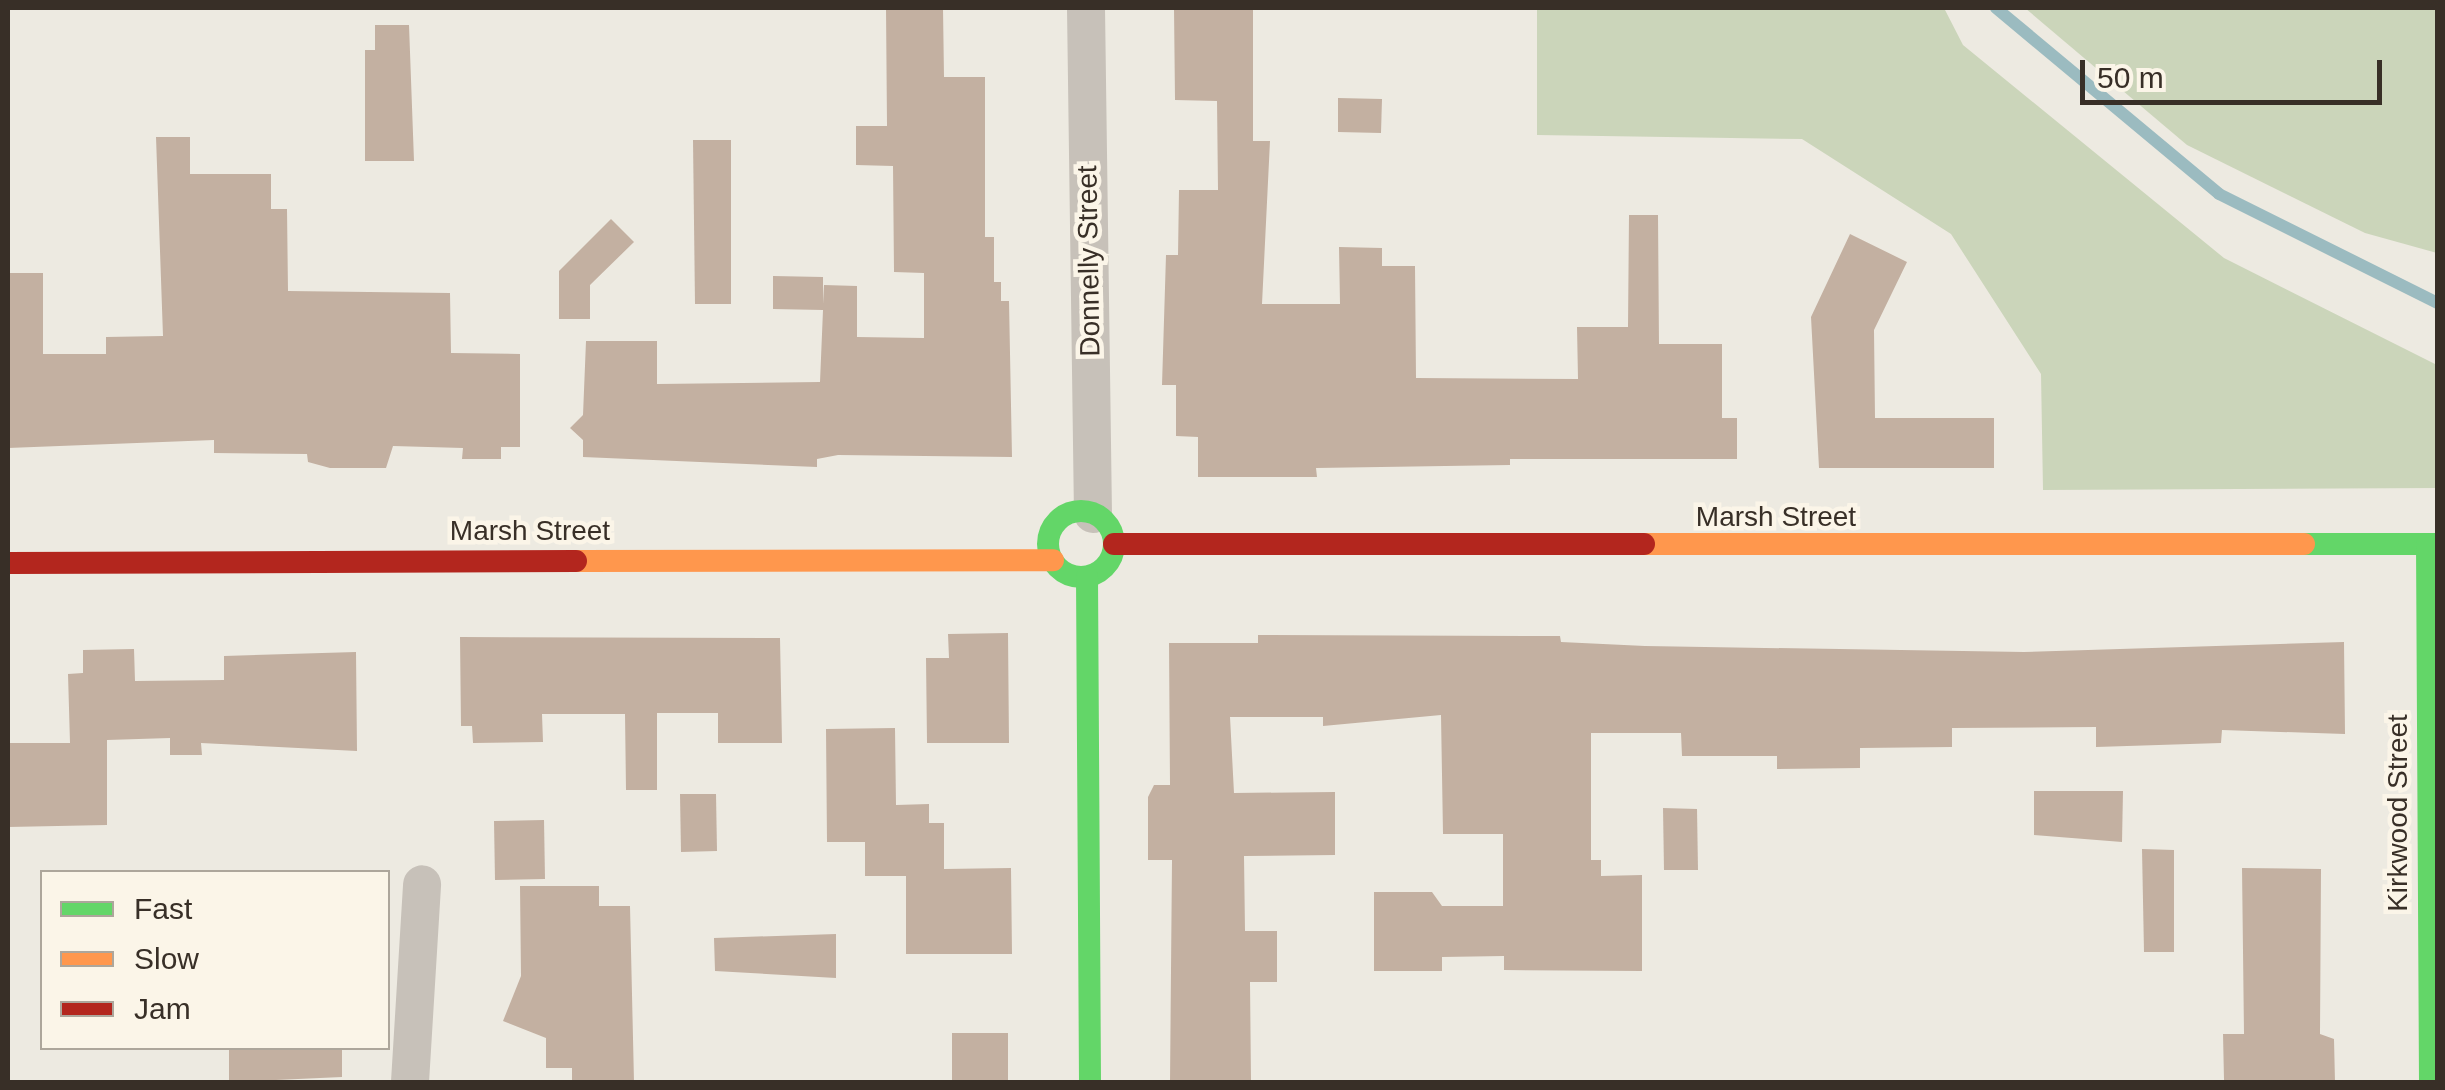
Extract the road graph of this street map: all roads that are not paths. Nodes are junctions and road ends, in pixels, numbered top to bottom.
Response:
1 (1086, 8) edge
2 (1103, 529) junction
3 (2432, 544) edge
4 (1052, 560) junction
5 (8, 563) edge
6 (1087, 577) junction
7 (422, 884) dead end
8 (410, 1082) edge
9 (1090, 1082) edge
10 (2430, 1082) edge

1 - 2 street, Donnelly Street
2 - 3 main road, Marsh Street
2 - 4 main road
2 - 6 main road
3 - 10 main road, Kirkwood Street
4 - 5 main road, Marsh Street
4 - 6 main road
6 - 9 main road
7 - 8 street

